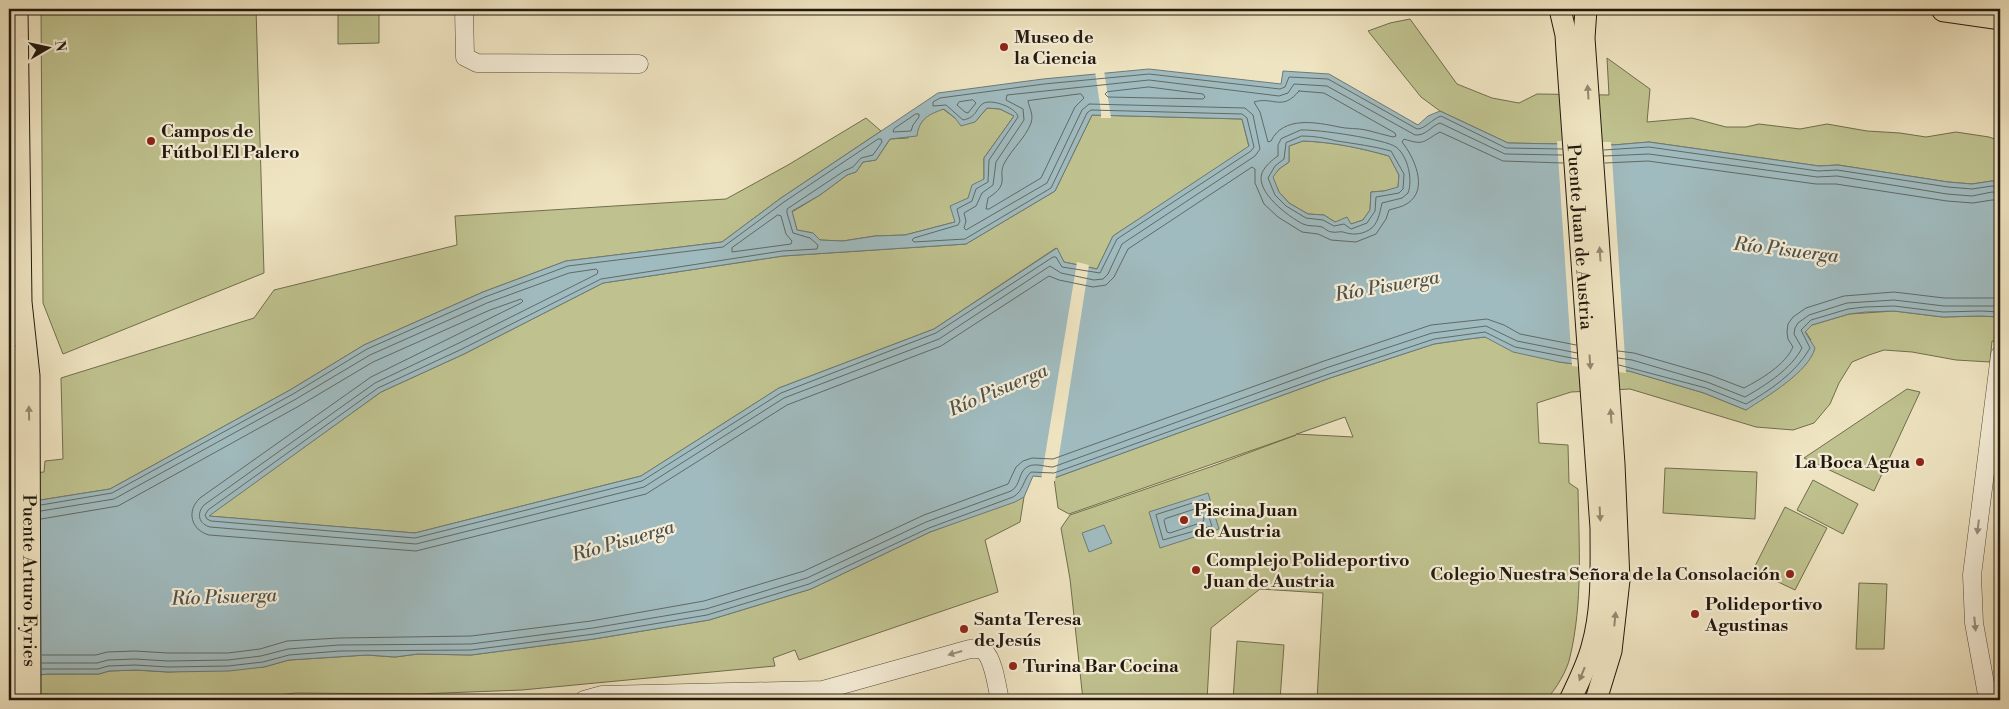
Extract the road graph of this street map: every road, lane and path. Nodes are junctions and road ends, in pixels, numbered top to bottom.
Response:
1 (17, 9) edge
2 (464, 9) edge
3 (1560, 9) edge
4 (1586, 9) edge
5 (1944, 9) edge
6 (2000, 17) edge
7 (1576, 51) junction
8 (638, 64) dead end
9 (14, 195) edge
10 (21, 302) junction
11 (2000, 356) edge
12 (11, 387) edge
13 (20, 462) junction
14 (1606, 465) junction
15 (1992, 481) edge
16 (824, 695) edge
17 (602, 698) edge
18 (14, 700) edge
19 (30, 700) edge
20 (584, 700) edge
21 (1000, 700) edge
22 (1570, 700) edge
23 (1596, 700) edge
24 (1988, 700) edge

1 - 9 main road
2 - 8 street
3 - 7 main road, Puente Juan de Austria
4 - 7 main road, Puente Juan de Austria
5 - 6 highway
7 - 14 main road, Puente Juan de Austria
9 - 10 main road
10 - 12 main road
13 -> 10 main road
11 - 15 street
12 - 13 main road
13 - 18 main road, Puente Arturo Eyries
13 - 19 main road, Puente Arturo Eyries
14 -> 22 main road
23 -> 14 main road
15 -> 24 street
16 - 17 street
21 -> 16 street
17 - 20 street

